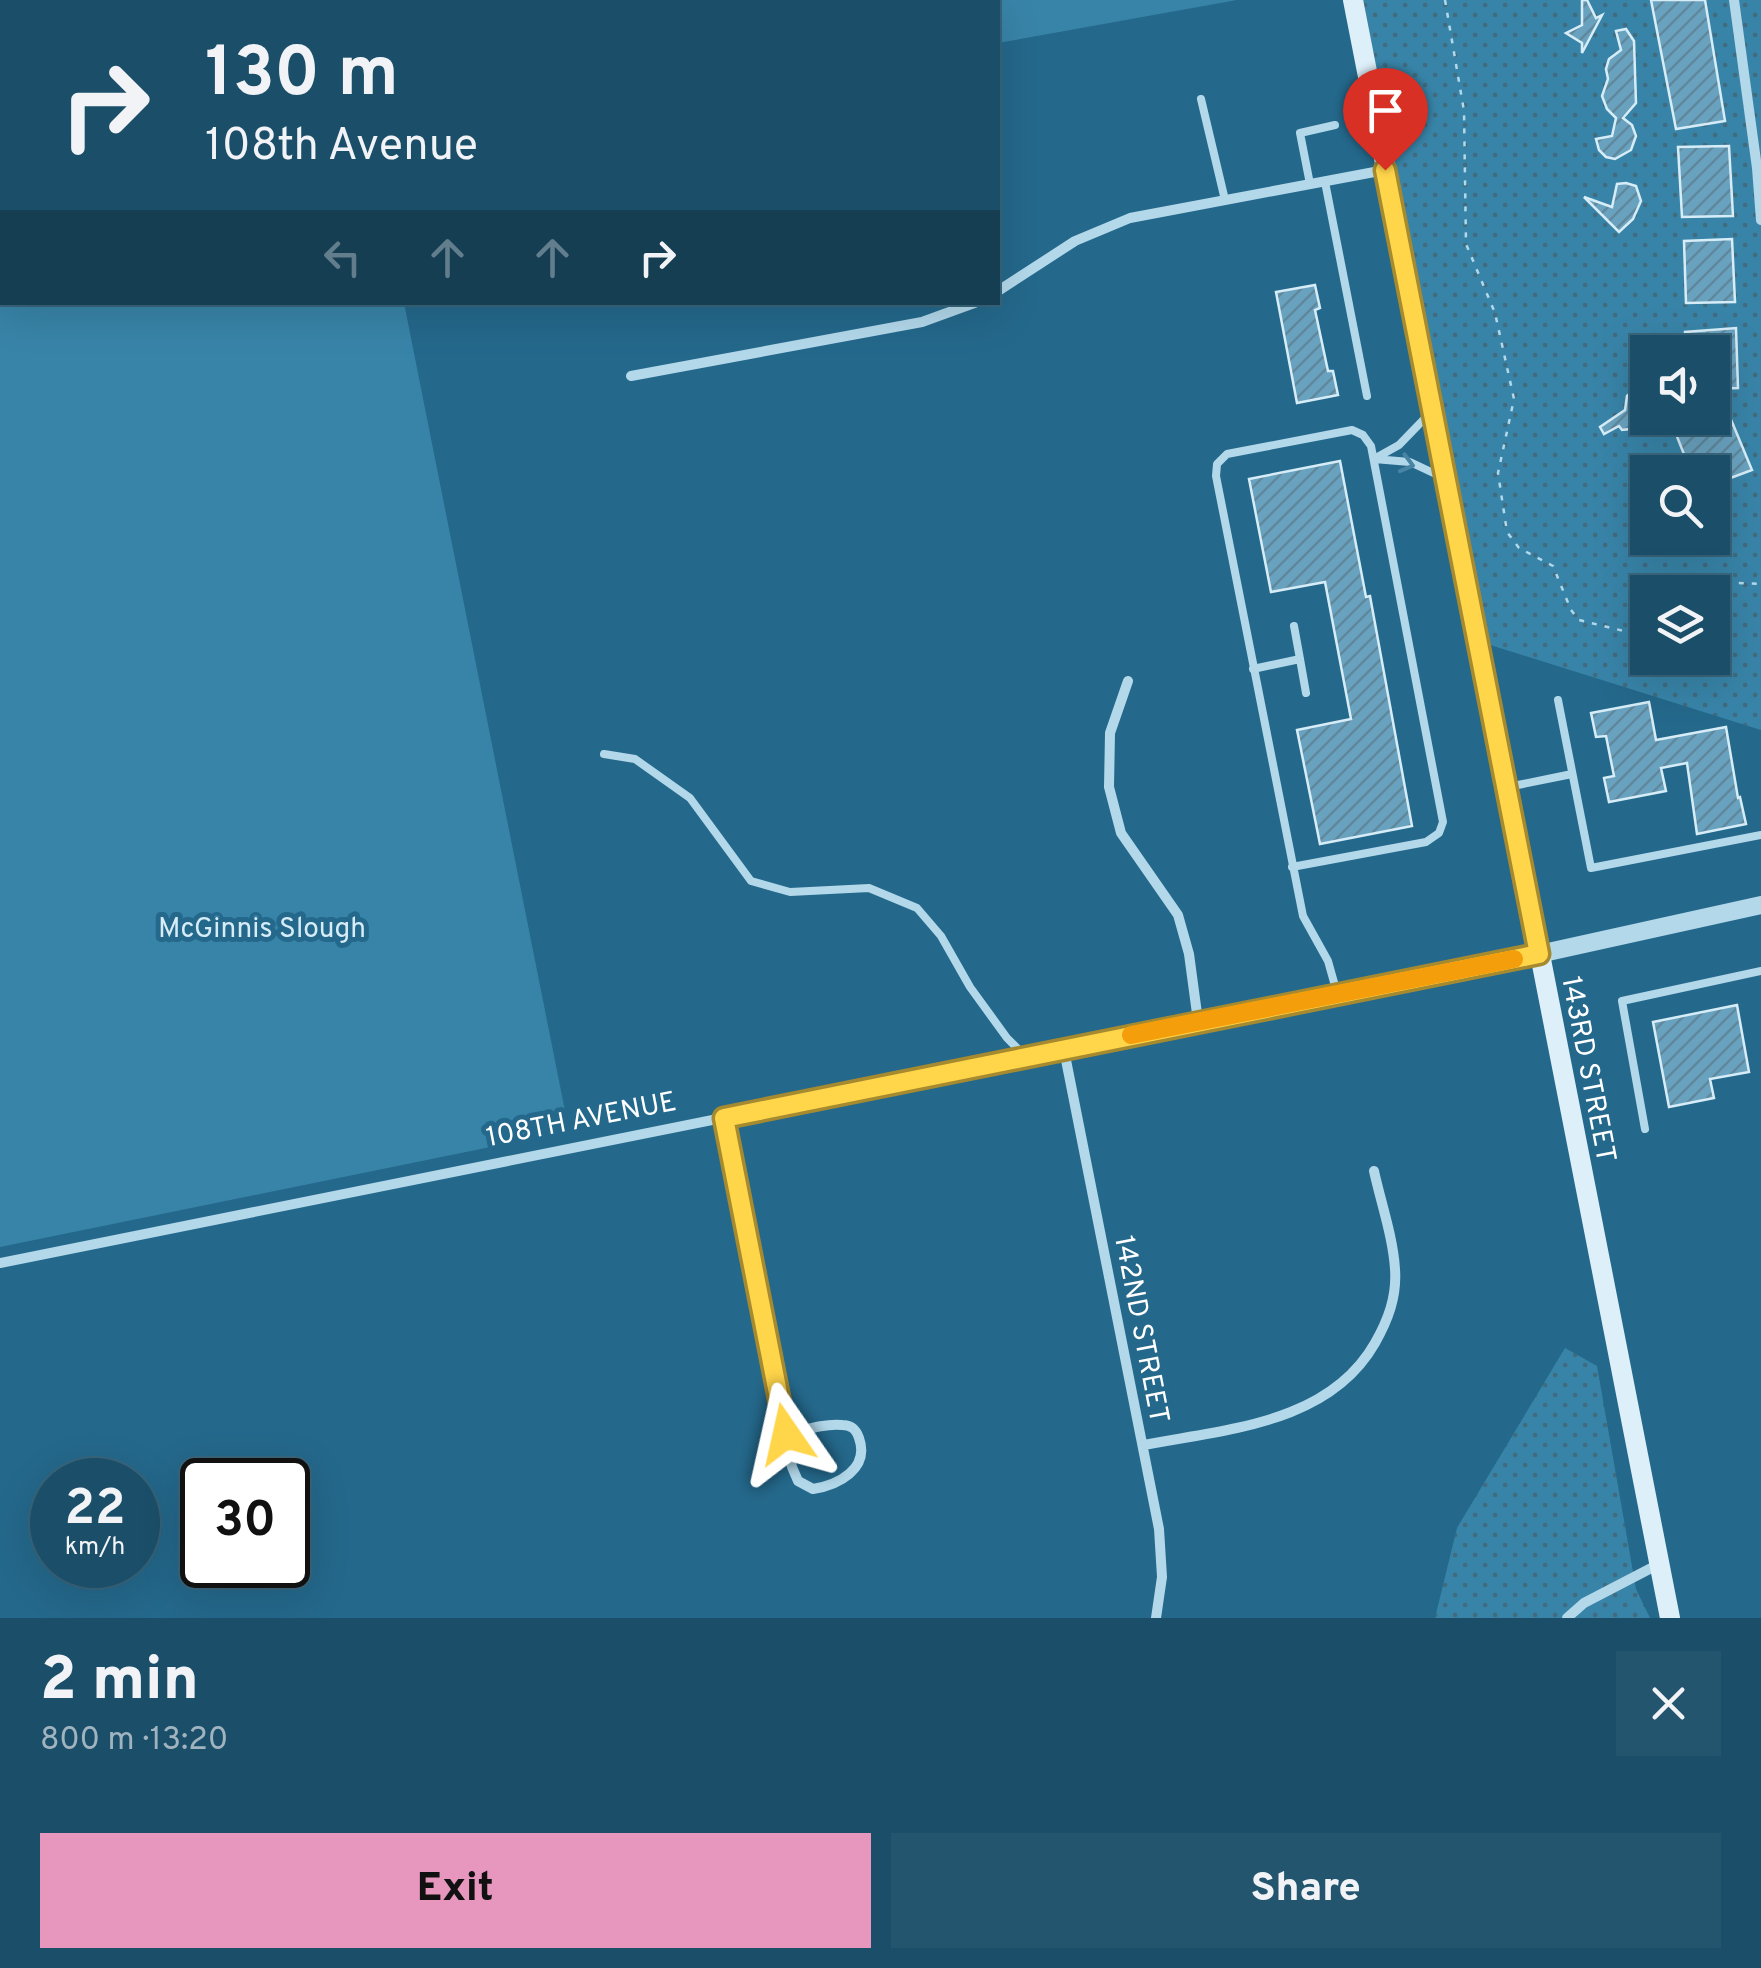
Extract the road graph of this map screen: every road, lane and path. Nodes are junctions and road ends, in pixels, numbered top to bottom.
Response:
1 (1352, 0) edge
2 (1445, 0) edge
3 (1734, 0) edge
4 (1200, 100) dead end
5 (1335, 125) dead end
6 (1385, 170) junction
7 (1325, 182) junction
8 (1310, 184) junction
9 (1225, 200) junction
10 (1761, 220) edge
11 (1000, 291) edge
12 (969, 305) edge
13 (631, 376) dead end
14 (1366, 396) dead end
15 (1432, 410) junction
16 (1374, 458) junction
17 (1446, 479) junction
18 (1730, 583) edge
19 (1761, 584) edge
20 (1294, 626) dead end
21 (1630, 634) edge
22 (1300, 659) junction
23 (1253, 669) junction
24 (1128, 681) dead end
25 (1306, 693) dead end
26 (1558, 700) dead end
27 (604, 754) dead end
28 (1572, 774) junction
29 (1507, 788) junction
30 (1761, 835) edge
31 (1292, 866) junction
32 (1761, 905) edge
33 (1539, 954) junction
34 (1761, 971) edge
35 (1337, 994) junction
36 (1198, 1021) junction
37 (1064, 1050) junction
38 (1026, 1057) junction
39 (724, 1118) junction
40 (1645, 1130) dead end
41 (1374, 1171) dead end
42 (0, 1263) edge
43 (786, 1434) junction
44 (1144, 1445) junction
45 (1659, 1564) junction
46 (1156, 1618) edge
47 (1567, 1618) edge
48 (1670, 1618) edge

1 - 6 main road, 143RD STREET
2 - 21 path
3 - 10 street
4 - 9 lane
5 - 8 lane
6 - 7 street
6 - 15 main road, 143RD STREET
7 - 8 street
7 - 14 lane
8 - 9 street
9 - 11 street
12 - 13 street
15 - 16 lane
15 - 17 main road, 143RD STREET
16 -> 17 lane
16 - 23 lane
16 - 31 lane
17 - 29 main road, 143RD STREET
18 - 19 path
20 - 22 lane
22 - 23 lane
22 - 25 lane
23 - 31 lane
24 - 36 street
26 - 28 lane
27 - 38 lane
28 - 29 lane
28 - 30 lane
29 - 33 main road, 143RD STREET
31 - 35 lane
32 - 33 street, 108TH AVENUE
33 - 35 street, 108TH AVENUE
33 - 45 main road, 143RD STREET
34 - 40 lane
35 - 36 street, 108TH AVENUE
36 - 37 street, 108TH AVENUE
37 - 38 street, 108TH AVENUE
37 - 44 street, 142ND STREET
38 - 39 street, 108TH AVENUE
39 - 42 street, 108TH AVENUE
39 - 43 street
41 - 44 street
43 - 43 street
44 - 46 street, 142ND STREET
45 - 47 street
45 - 48 main road, 143RD STREET

